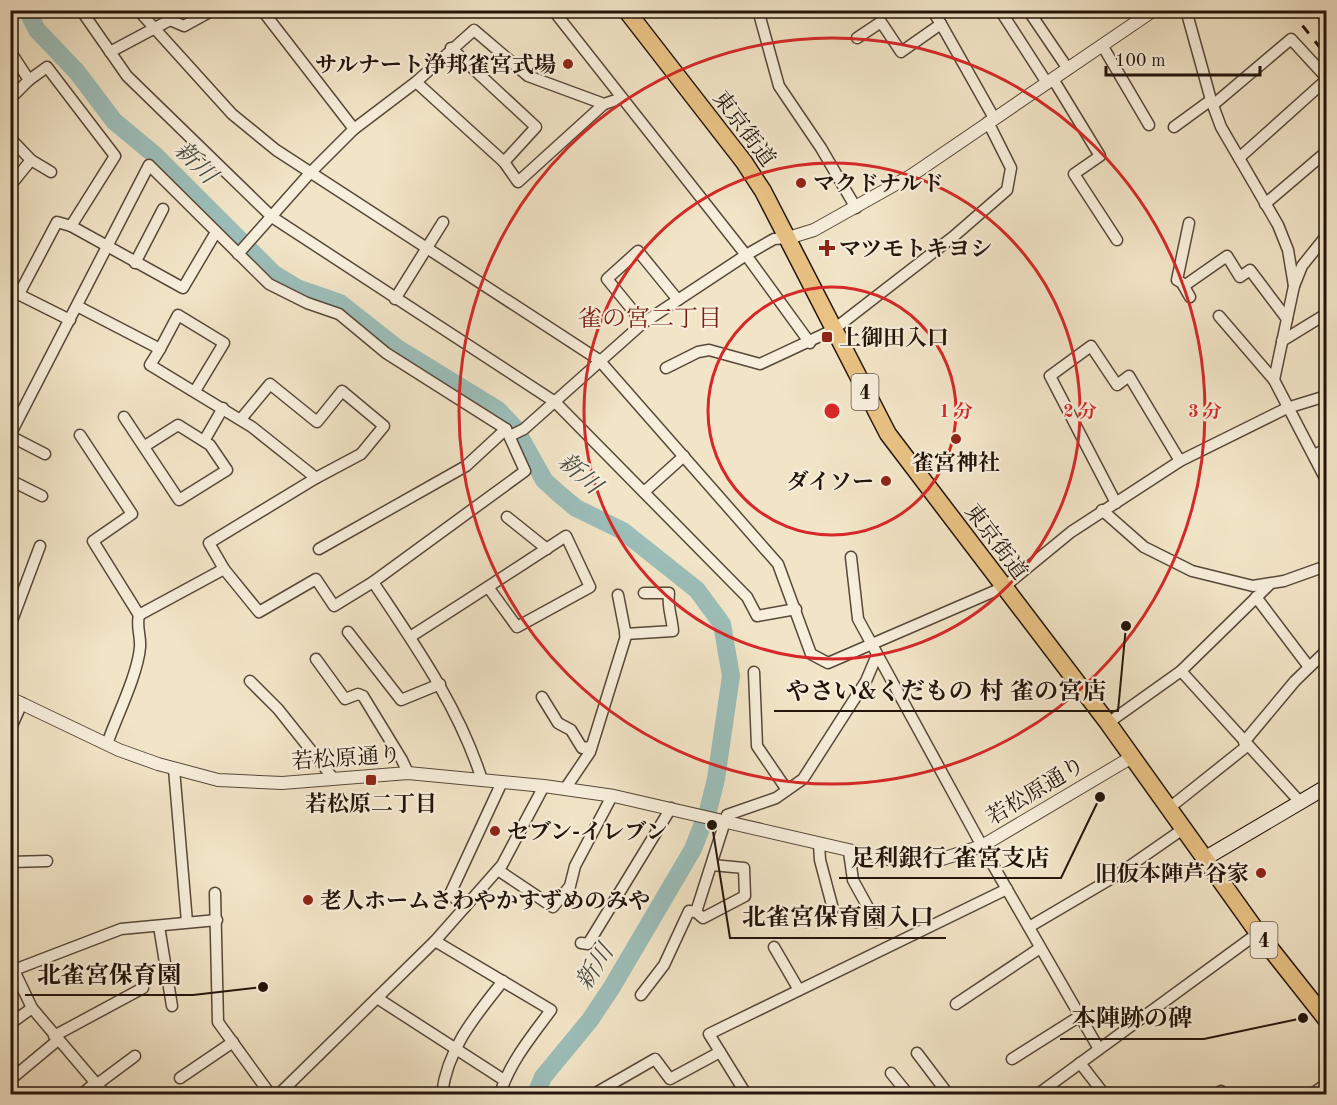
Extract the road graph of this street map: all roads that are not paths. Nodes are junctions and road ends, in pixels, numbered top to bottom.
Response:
1 (81, 10) edge
2 (138, 10) edge
3 (213, 10) edge
4 (262, 10) edge
5 (553, 10) edge
6 (626, 10) edge
7 (758, 10) edge
8 (932, 10) edge
9 (1000, 10) edge
10 (1028, 10) edge
11 (1154, 10) edge
12 (1186, 10) edge
13 (1319, 10) edge
14 (1326, 19) edge
15 (941, 24) junction
16 (154, 27) junction
17 (857, 38) dead end
18 (1102, 45) junction
19 (451, 48) junction
20 (10, 51) edge
21 (110, 52) junction
22 (1068, 69) junction
23 (1326, 78) edge
24 (29, 80) junction
25 (1050, 81) junction
26 (416, 82) junction
27 (622, 98) junction
28 (10, 99) edge
29 (1212, 102) junction
30 (604, 104) junction
31 (991, 120) junction
32 (1149, 124) dead end
33 (1174, 127) dead end
34 (354, 129) junction
35 (10, 138) edge
36 (1326, 152) edge
37 (1239, 158) junction
38 (31, 160) junction
39 (504, 162) junction
40 (51, 172) dead end
41 (310, 172) junction
42 (10, 186) edge
43 (1265, 204) junction
44 (856, 208) junction
45 (163, 209) dead end
46 (272, 216) junction
47 (443, 222) dead end
48 (1189, 223) dead end
49 (71, 226) junction
50 (216, 232) junction
51 (1326, 236) edge
52 (788, 238) junction
53 (1117, 240) dead end
54 (427, 246) junction
55 (106, 247) junction
56 (243, 249) junction
57 (746, 255) junction
58 (135, 262) junction
59 (1184, 286) junction
60 (1294, 286) junction
61 (15, 292) edge
62 (1190, 297) dead end
63 (395, 299) junction
64 (678, 300) junction
65 (77, 306) junction
66 (1326, 314) edge
67 (1218, 316) dead end
68 (1287, 319) junction
69 (70, 321) junction
70 (642, 323) junction
71 (833, 330) junction
72 (1282, 341) junction
73 (810, 343) junction
74 (160, 349) junction
75 (599, 360) junction
76 (666, 368) dead end
77 (1274, 381) junction
78 (195, 391) junction
79 (1326, 396) edge
80 (555, 402) junction
81 (224, 408) junction
82 (1287, 408) junction
83 (124, 417) dead end
84 (241, 419) junction
85 (514, 432) junction
86 (10, 435) edge
87 (80, 435) dead end
88 (204, 441) junction
89 (145, 446) junction
90 (1326, 449) edge
91 (45, 454) dead end
92 (1314, 455) junction
93 (684, 456) junction
94 (1180, 461) junction
95 (316, 478) junction
96 (10, 480) edge
97 (1326, 480) edge
98 (644, 492) junction
99 (42, 496) dead end
100 (1116, 503) junction
101 (1102, 510) junction
102 (507, 518) dead end
103 (40, 546) dead end
104 (319, 549) dead end
105 (547, 549) junction
106 (851, 557) dead end
107 (1326, 566) edge
108 (224, 569) junction
109 (373, 582) junction
110 (1270, 584) junction
111 (488, 586) junction
112 (1004, 587) junction
113 (644, 593) dead end
114 (618, 595) dead end
115 (1256, 597) junction
116 (796, 609) junction
117 (139, 615) junction
118 (10, 626) edge
119 (348, 632) dead end
120 (625, 634) junction
121 (410, 637) junction
122 (871, 644) junction
123 (1326, 651) edge
124 (877, 656) junction
125 (316, 659) dead end
126 (1309, 668) junction
127 (1181, 671) junction
128 (754, 672) dead end
129 (250, 681) dead end
130 (440, 684) junction
131 (542, 697) dead end
132 (16, 701) edge
133 (1108, 723) junction
134 (10, 730) edge
135 (107, 744) junction
136 (1245, 744) junction
137 (591, 747) junction
138 (1132, 757) junction
139 (174, 769) junction
140 (408, 773) junction
141 (333, 778) junction
142 (482, 780) junction
143 (502, 782) junction
144 (544, 786) junction
145 (1326, 788) edge
146 (565, 789) junction
147 (787, 790) junction
148 (612, 796) junction
149 (1300, 802) junction
150 (671, 808) junction
151 (1168, 809) junction
152 (717, 820) junction
153 (1183, 829) junction
154 (819, 844) junction
155 (982, 846) junction
156 (849, 852) junction
157 (1204, 859) junction
158 (47, 861) dead end
159 (10, 862) edge
160 (712, 865) junction
161 (498, 870) junction
162 (1007, 889) junction
163 (215, 893) dead end
164 (465, 907) junction
165 (833, 909) dead end
166 (696, 912) junction
167 (217, 920) junction
168 (187, 922) junction
169 (876, 922) dead end
170 (159, 926) junction
171 (1029, 927) junction
172 (1258, 933) junction
173 (435, 941) junction
174 (581, 943) dead end
175 (774, 947) dead end
176 (1040, 948) junction
177 (12, 966) edge
178 (503, 981) junction
179 (143, 988) dead end
180 (799, 990) junction
181 (641, 995) dead end
182 (377, 998) junction
183 (956, 1004) dead end
184 (172, 1006) dead end
185 (32, 1008) junction
186 (1080, 1016) junction
187 (1326, 1019) edge
188 (10, 1024) edge
189 (56, 1038) junction
190 (233, 1042) junction
191 (456, 1049) junction
192 (1099, 1050) junction
193 (720, 1052) junction
194 (917, 1053) dead end
195 (135, 1056) dead end
196 (1012, 1059) dead end
197 (1080, 1063) junction
198 (891, 1073) dead end
199 (180, 1078) dead end
200 (10, 1080) edge
201 (504, 1080) junction
202 (96, 1084) junction
203 (1326, 1084) edge
204 (82, 1095) edge
205 (105, 1095) edge
206 (270, 1095) edge
207 (279, 1095) edge
208 (442, 1095) edge
209 (500, 1095) edge
210 (594, 1095) edge
211 (746, 1095) edge
212 (908, 1095) edge
213 (948, 1095) edge
214 (1038, 1095) edge
215 (1104, 1095) edge
216 (1312, 1095) edge

1 - 21 street
2 - 16 street
3 - 16 street
4 - 34 street
5 - 27 street
6 - 52 highway, 東京街道 / 4
7 - 44 street
8 - 15 street
9 - 25 street
10 - 22 street
11 - 18 street
12 - 29 street
13 - 14 street
15 - 17 street
15 - 31 street
16 - 21 street
16 - 41 street
18 - 22 street
18 - 32 street
19 - 26 street
19 - 30 street
19 - 39 street
20 - 24 street
21 - 46 street
22 - 25 street
23 - 29 street
23 - 37 street
24 - 28 street
24 - 49 street
25 - 31 street
25 - 53 street
26 - 34 street
26 - 39 street
27 - 30 street
27 - 57 street
29 - 33 street
29 - 37 street
30 - 39 street
31 - 44 street
31 - 71 street
34 - 41 street
35 - 38 street
36 - 43 street
37 - 43 street
38 - 40 street
38 - 42 street
41 - 46 street
41 - 54 street
43 - 60 street
44 - 52 street
45 - 58 street
46 - 56 street
46 - 63 street
47 - 54 street
48 - 59 street
49 - 55 street
49 - 61 street
50 - 55 street
50 - 56 street
50 - 58 street
51 - 60 street
52 - 57 street
52 - 71 highway, 東京街道 / 4
54 - 63 street
54 - 75 street
55 - 58 street
55 - 65 street
56 - 85 street
57 - 64 street
57 - 73 street
59 - 62 street
59 - 68 street
60 - 68 street
61 - 69 street
63 - 80 street
64 - 70 street
64 - 70 street
65 - 69 street
65 - 74 street
66 - 72 street
67 - 77 street
68 - 72 street
69 - 86 street
70 - 75 street
71 - 73 street
71 - 112 highway, 東京街道 / 4
72 - 77 street
73 - 76 street
74 - 78 street
74 - 78 street
75 - 80 street
75 - 93 street
77 - 82 street
78 - 81 street
79 - 82 street
80 - 85 street
80 - 98 street
81 - 84 street
81 - 88 street
82 - 92 street
82 - 94 street
83 - 89 street
84 - 95 street
84 - 95 street
85 - 104 street
85 - 109 street
86 - 91 street
87 - 117 street
88 - 89 street
88 - 89 street
90 - 92 street
92 - 97 street
93 - 98 street
93 - 116 street
94 - 100 street
94 - 100 street
95 - 108 street
96 - 99 street
98 - 116 street
100 - 101 street
101 - 110 street
101 - 112 street
102 - 105 street
103 - 118 street
105 - 111 street
105 - 111 street
106 - 122 street
107 - 110 street
108 - 109 street
108 - 117 street
109 - 121 street
110 - 115 street
111 - 121 street
112 - 122 street
112 - 133 highway, 東京街道 / 4
113 - 120 street
114 - 120 street
115 - 126 street
115 - 127 street
116 - 122 street
117 - 135 street
119 - 130 street
120 - 137 street
121 - 130 street
122 - 124 street
123 - 126 street
124 - 147 street
124 - 155 street
125 - 140 street
126 - 136 street
127 - 133 street
127 - 136 street
128 - 147 street
129 - 141 street
130 - 142 street
131 - 137 street
132 - 134 street
132 - 135 street, 若松原通り
133 - 138 highway, 東京街道 / 4
135 - 139 street, 若松原通り
136 - 149 street
136 - 151 street
137 - 146 street
138 - 151 highway, 東京街道 / 4
138 - 155 street, 若松原通り
139 - 141 street, 若松原通り
139 - 168 street
140 - 141 street, 若松原通り
140 - 142 street, 若松原通り
142 - 143 street, 若松原通り
143 - 144 street, 若松原通り
143 - 164 street
144 - 146 street, 若松原通り
144 - 161 street
145 - 149 main road
146 - 148 street, 若松原通り
147 - 152 street
148 - 150 street, 若松原通り
148 - 161 street
149 - 157 main road
150 - 152 street, 若松原通り
150 - 174 street
151 - 153 highway, 東京街道 / 4
152 - 154 street, 若松原通り
152 - 160 street
153 - 157 highway, 東京街道 / 4
153 - 171 street
154 - 156 street, 若松原通り
154 - 165 street
155 - 156 street, 若松原通り
155 - 162 street
156 - 169 street
157 - 172 highway, 東京街道 / 4
158 - 159 street
160 - 166 street
160 - 166 street
161 - 164 street
162 - 171 street
162 - 180 street
163 - 167 street
164 - 173 street
166 - 181 street
167 - 168 street
167 - 190 street
168 - 170 street
170 - 177 street
170 - 184 street
171 - 176 street
172 - 187 highway, 東京街道 / 4
172 - 192 street
173 - 178 street
173 - 182 street
175 - 180 street
176 - 183 street
176 - 186 street
177 - 185 street
178 - 191 street
178 - 201 street
179 - 189 street
180 - 193 street
182 - 191 street
182 - 207 street
185 - 188 street
185 - 189 street
186 - 192 street
186 - 196 street
189 - 200 street
189 - 202 street
190 - 199 street
190 - 206 street
191 - 201 street
191 - 208 street
192 - 197 street
193 - 210 street
193 - 211 street
194 - 213 street
195 - 202 street
197 - 214 street
197 - 215 street
198 - 212 street
201 - 209 street
202 - 204 street
202 - 205 street
203 - 216 street

